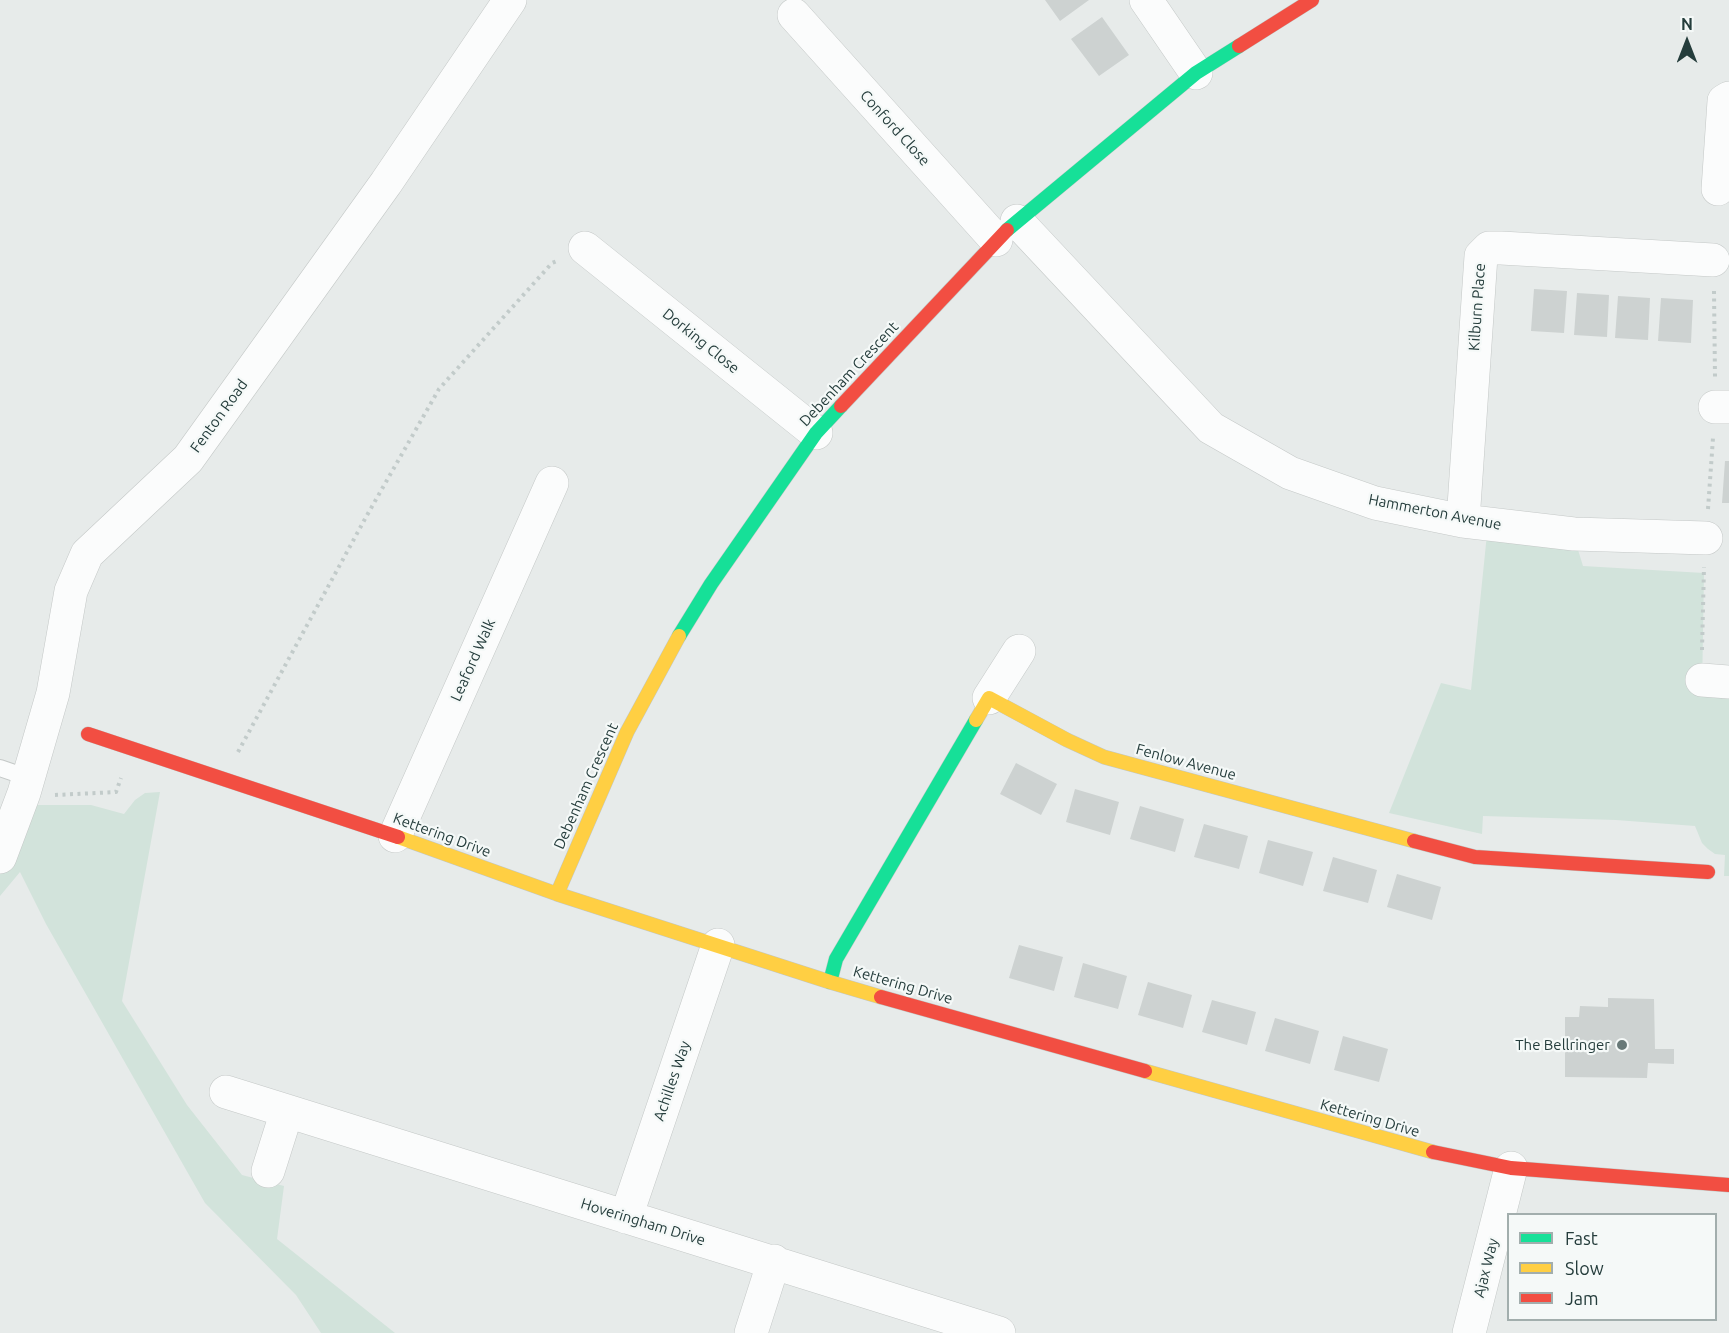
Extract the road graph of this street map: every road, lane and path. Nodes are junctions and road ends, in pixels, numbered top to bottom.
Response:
1 (510, 0) edge
2 (1146, 0) edge
3 (1312, 0) edge
4 (794, 15) dead end
5 (1196, 73) junction
6 (1729, 98) edge
7 (1718, 189) dead end
8 (1006, 231) junction
9 (585, 248) joint
10 (1713, 260) joint
11 (1722, 407) edge
12 (816, 433) junction
13 (552, 483) dead end
14 (1463, 521) junction
15 (1706, 538) junction
16 (1019, 651) dead end
17 (1715, 681) edge
18 (989, 698) junction
19 (88, 734) dead end
20 (132, 748) junction
21 (223, 778) junction
22 (18, 780) edge
23 (395, 836) junction
24 (0, 857) edge
25 (1707, 872) dead end
26 (557, 894) junction
27 (718, 945) junction
28 (830, 982) junction
29 (226, 1092) dead end
30 (287, 1111) junction
31 (1511, 1168) junction
32 (268, 1171) dead end
33 (1729, 1185) edge
34 (626, 1217) junction
35 (774, 1261) junction
36 (751, 1333) edge
37 (999, 1333) edge
38 (1469, 1333) edge

1 - 22 street, Fenton Road
2 - 5 street
3 - 5 street, Debenham Crescent
4 - 8 street, Conford Close
5 - 8 street, Debenham Crescent
6 - 7 street
8 - 12 street, Debenham Crescent
8 - 14 street, Hammerton Avenue
9 - 12 street, Dorking Close
9 - 21 path
10 - 11 path
10 - 14 street, Kilburn Place
11 - 15 path
12 - 26 street, Debenham Crescent
13 - 23 street, Leaford Walk
14 - 15 street, Hammerton Avenue
15 - 17 path
16 - 18 street
18 - 25 street, Fenlow Avenue
18 - 28 street
19 - 20 street, Kettering Drive
20 - 21 street, Kettering Drive
20 - 22 path
21 - 23 street, Kettering Drive
22 - 24 street, Fenton Road
23 - 26 street, Kettering Drive
26 - 27 street, Kettering Drive
27 - 28 street, Kettering Drive
27 - 34 street, Achilles Way
28 - 31 street, Kettering Drive
29 - 30 street, Hoveringham Drive
30 - 32 street
30 - 34 street, Hoveringham Drive
31 - 33 street, Kettering Drive
31 - 38 street, Ajax Way
34 - 35 street, Hoveringham Drive
35 - 36 street
35 - 37 street, Hoveringham Drive

